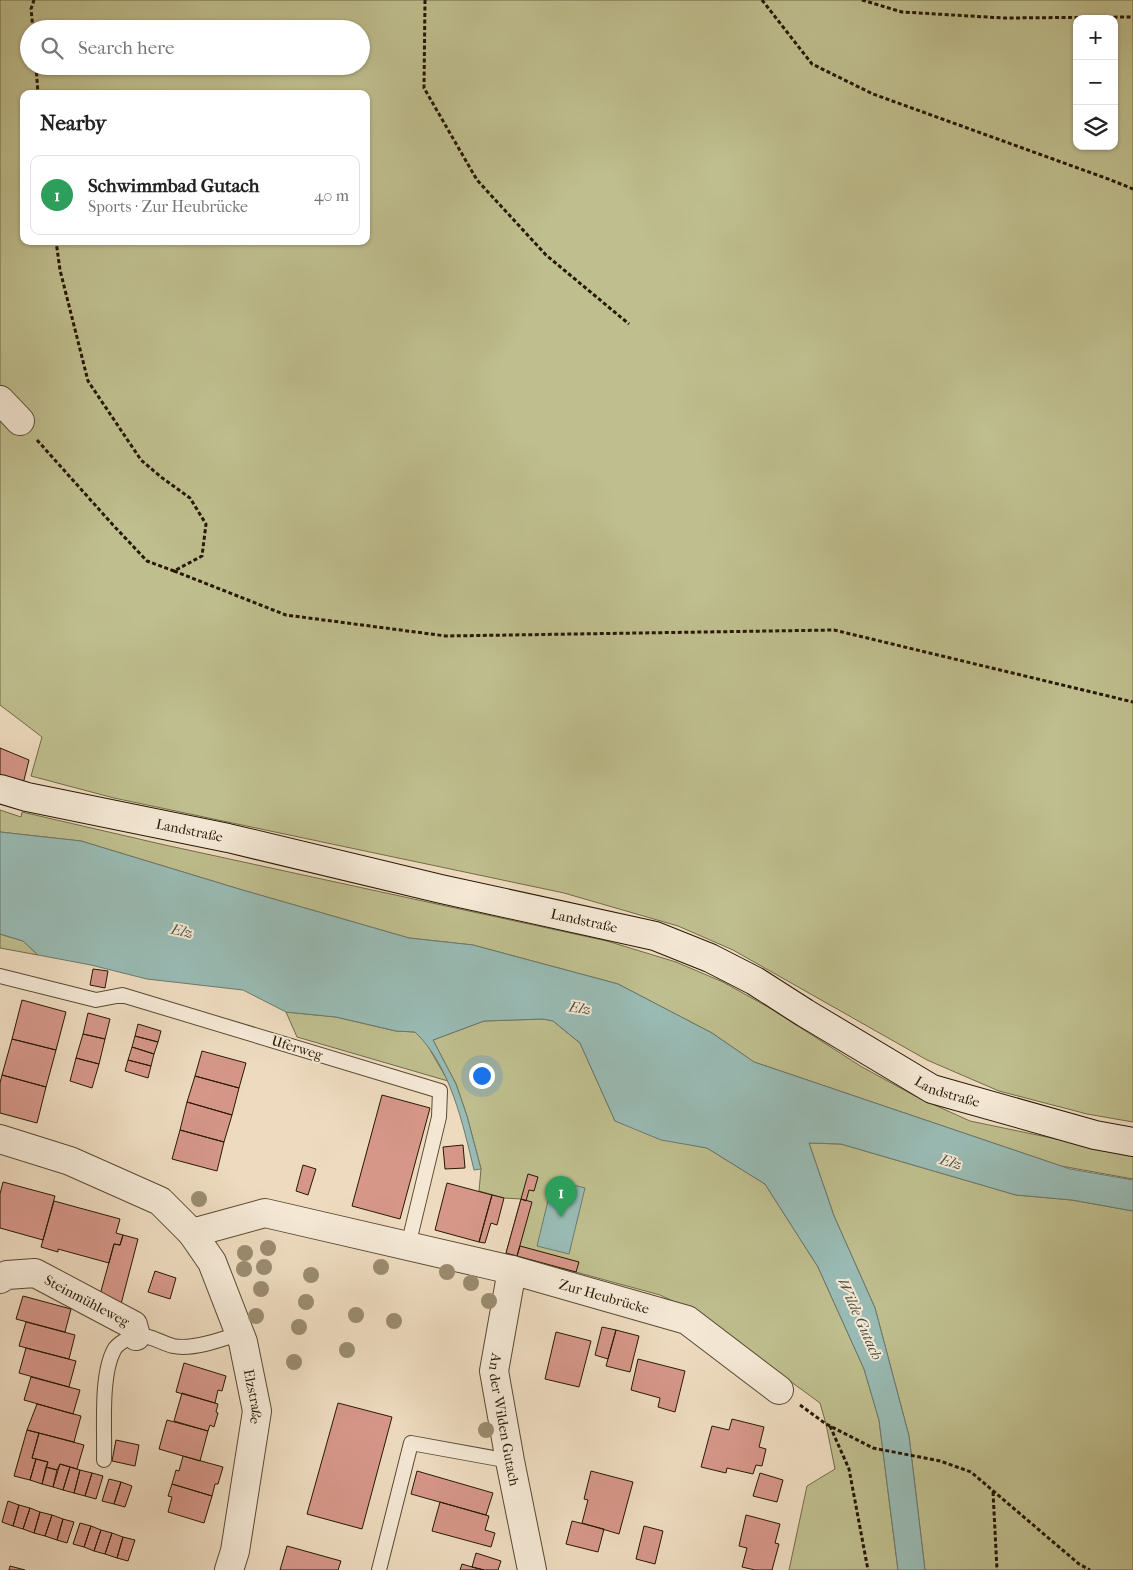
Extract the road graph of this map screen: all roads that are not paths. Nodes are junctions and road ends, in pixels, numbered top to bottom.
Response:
1 (0, 400) edge
2 (20, 421) road end
3 (0, 789) edge
4 (0, 976) edge
5 (0, 1139) edge
6 (1133, 1142) edge
7 (192, 1233) junction
8 (408, 1246) junction
9 (512, 1270) junction
10 (0, 1279) edge
11 (240, 1334) junction
12 (136, 1336) junction
13 (779, 1390) road end
14 (104, 1460) dead end
15 (510, 1461) junction
16 (229, 1570) edge
17 (379, 1570) edge
18 (532, 1570) edge

1 - 2 street
3 - 6 street, Landstraße
4 - 8 lane, Uferweg
5 - 7 street, Elzstraße
7 - 8 street
7 - 11 street, Elzstraße
8 - 9 street, Zur Heubrücke
9 - 13 street, Zur Heubrücke
9 - 15 street, An der Wilden Gutach
10 - 12 street, Steinmühleweg
11 - 12 lane, Steinmühleweg
11 - 16 street, Elzstraße
12 - 14 lane, Steinmühleweg
15 - 17 lane
15 - 18 street, An der Wilden Gutach

